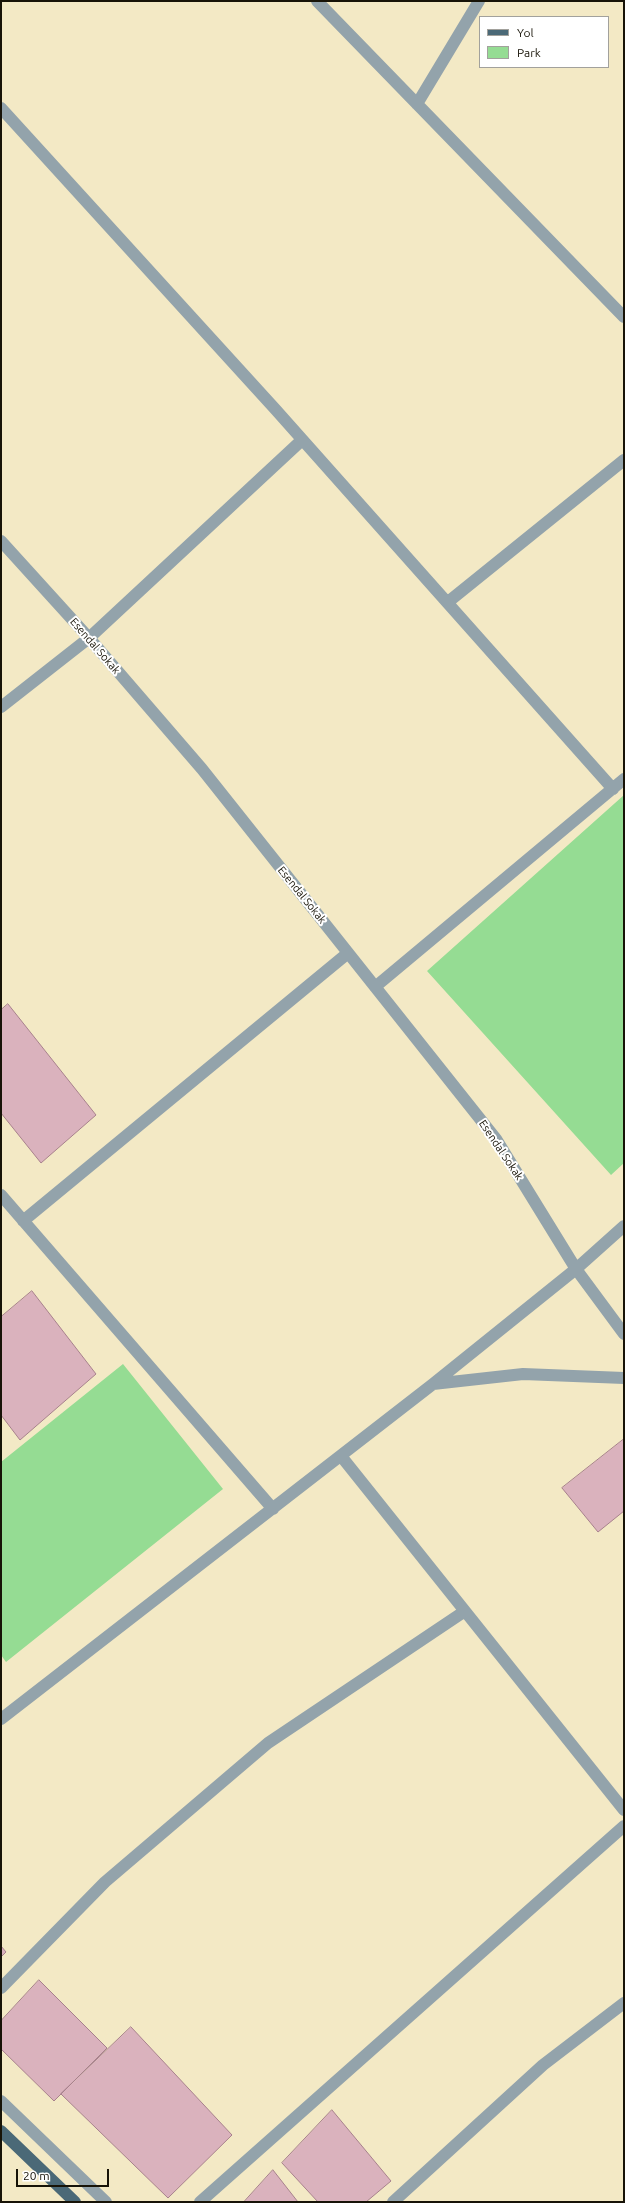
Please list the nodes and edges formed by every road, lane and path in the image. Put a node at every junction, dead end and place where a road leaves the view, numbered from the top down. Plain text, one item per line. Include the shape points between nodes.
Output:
1 (317, 1) edge
2 (479, 1) edge
3 (417, 104) junction
4 (1, 108) edge
5 (624, 317) edge
6 (302, 440) junction
7 (624, 460) edge
8 (1, 541) edge
9 (448, 602) junction
10 (89, 638) junction
11 (1, 707) edge
12 (624, 779) edge
13 (613, 789) junction
14 (348, 952) junction
15 (376, 987) junction
16 (1, 1196) edge
17 (23, 1221) junction
18 (624, 1226) edge
19 (576, 1270) junction
20 (624, 1334) edge
21 (624, 1378) edge
22 (433, 1384) junction
23 (341, 1456) junction
24 (273, 1509) junction
25 (465, 1611) junction
26 (1, 1719) edge
27 (624, 1810) edge
28 (624, 1826) edge
29 (1, 1988) edge
30 (624, 2003) edge
31 (1, 2101) edge
32 (1, 2131) edge
33 (75, 2202) edge
34 (106, 2202) edge
35 (200, 2202) edge
36 (393, 2202) edge

1 - 3 street
2 - 3 street
3 - 5 street
4 - 6 street
6 - 9 street
6 - 10 street
7 - 9 street
8 - 10 street, Esendal Sokak
9 - 13 street
10 - 11 street
10 - 14 street, Esendal Sokak via 202,769
12 - 13 street
13 - 15 street
14 - 15 street, Esendal Sokak
14 - 17 street
15 - 19 street, Esendal Sokak via 496,1139
16 - 17 street
17 - 24 street
18 - 19 street
19 - 20 street, Esendal Sokak
19 - 22 street
21 - 22 street via 523,1374
22 - 23 street
23 - 24 street
23 - 25 street
24 - 26 street
25 - 27 street
25 - 29 street via 268,1742 105,1882
28 - 35 street
30 - 36 street via 543,2065
31 - 34 street
32 - 33 main road

